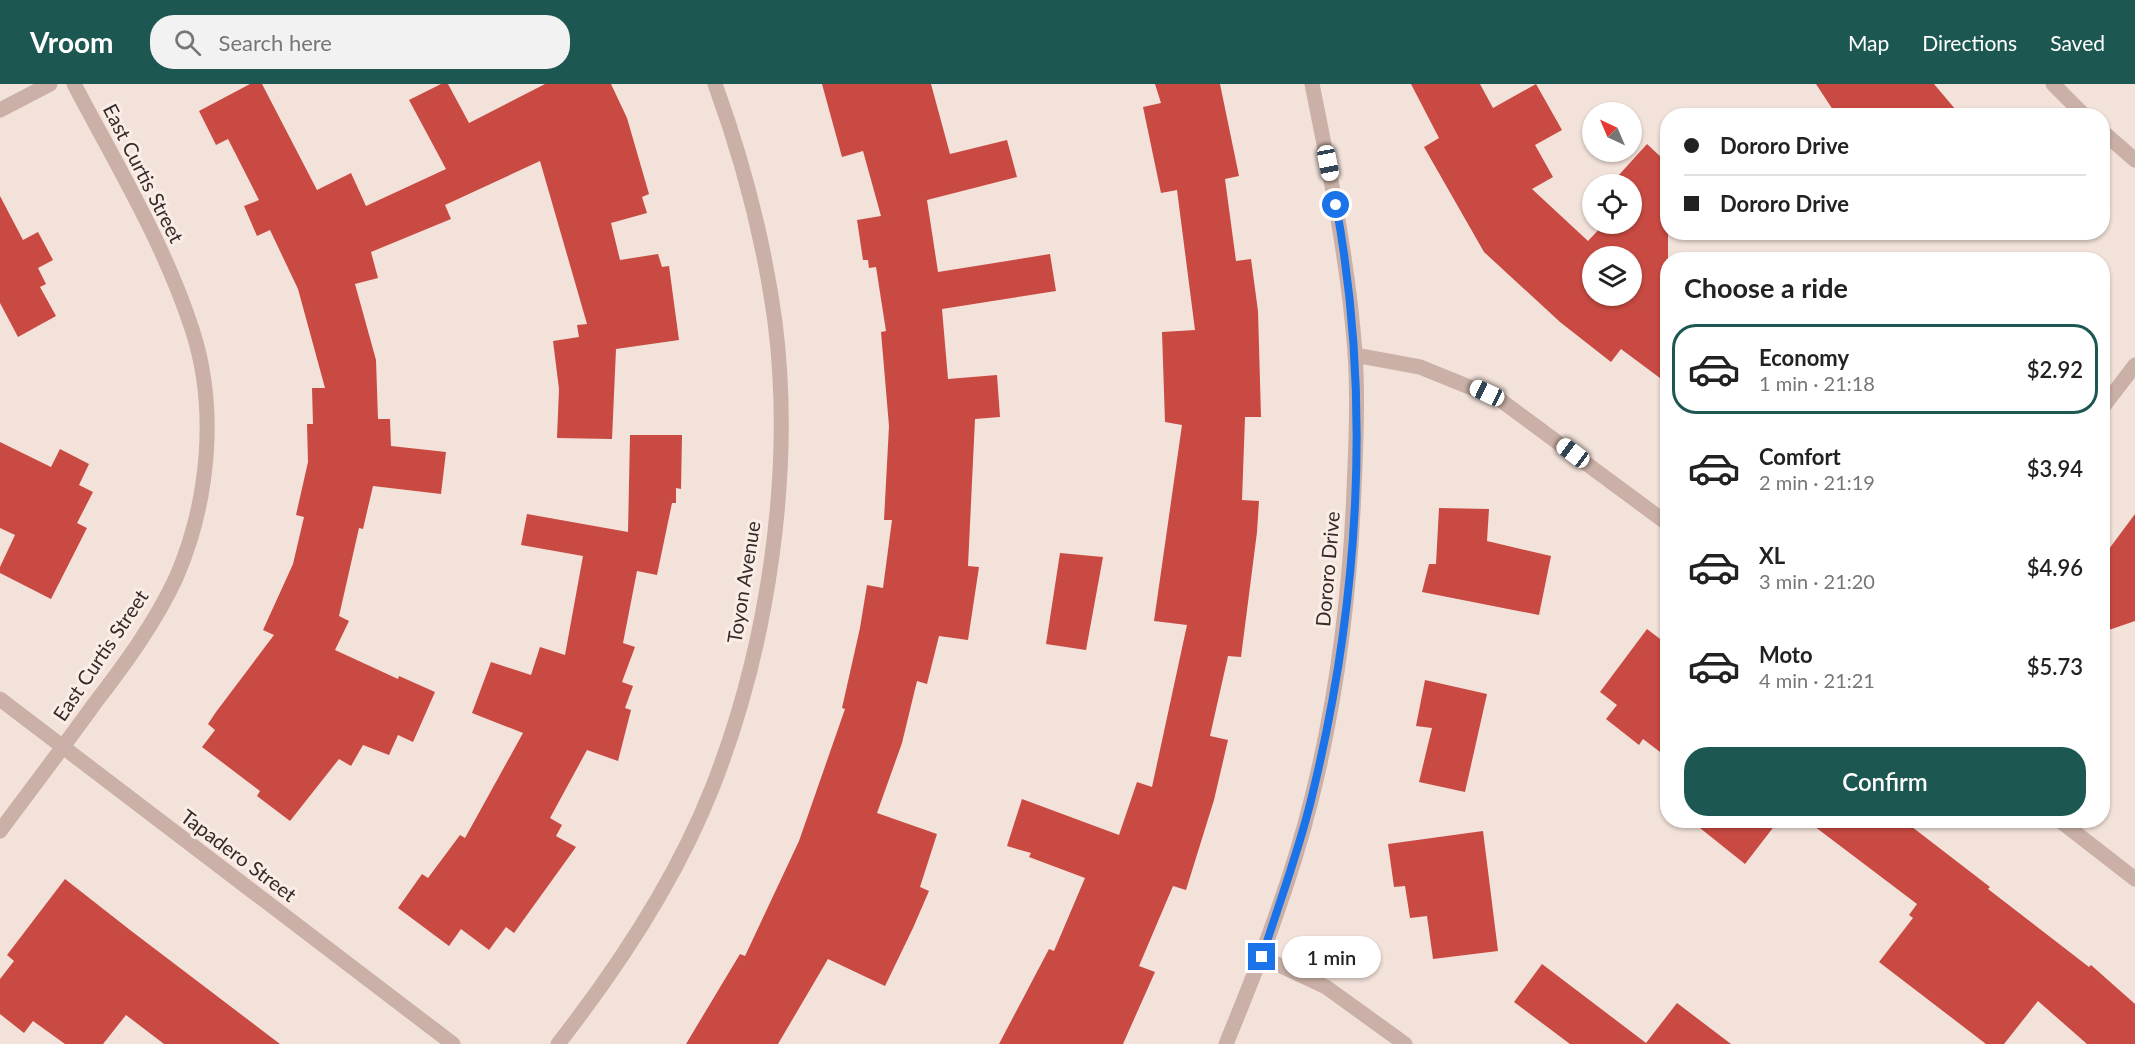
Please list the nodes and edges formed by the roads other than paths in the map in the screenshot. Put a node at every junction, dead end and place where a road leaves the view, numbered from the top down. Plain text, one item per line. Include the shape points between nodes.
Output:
1 (50, 84) edge
2 (74, 84) edge
3 (715, 84) edge
4 (1312, 84) edge
5 (2053, 84) edge
6 (2077, 108) edge
7 (0, 110) edge
8 (2110, 138) edge
9 (2135, 160) edge
10 (1355, 355) junction
11 (2135, 365) edge
12 (2110, 398) edge
13 (1660, 518) edge
14 (0, 699) edge
15 (63, 746) junction
16 (2069, 828) edge
17 (0, 831) edge
18 (2135, 879) edge
19 (1262, 957) junction
20 (453, 1044) edge
21 (558, 1044) edge
22 (1226, 1044) edge
23 (1405, 1044) edge

1 - 7 street
2 - 15 street, East Curtis Street via 178,288 193,332 207,418 199,499 176,576 131,655
3 - 21 street, Toyon Avenue via 754,213 775,325 780,462 765,597 734,729 689,840 623,952
4 - 10 street, Dororo Drive via 1340,226
5 - 6 street
8 - 9 street
10 - 13 street via 1420,367 1499,399
10 - 19 street, Dororo Drive via 1352,544 1338,672 1312,797
11 - 12 street
14 - 15 street, Tapadero Street
15 - 17 street, East Curtis Street
15 - 20 street, Tapadero Street
16 - 18 street
19 - 22 street, Dororo Drive
19 - 23 street via 1326,987

